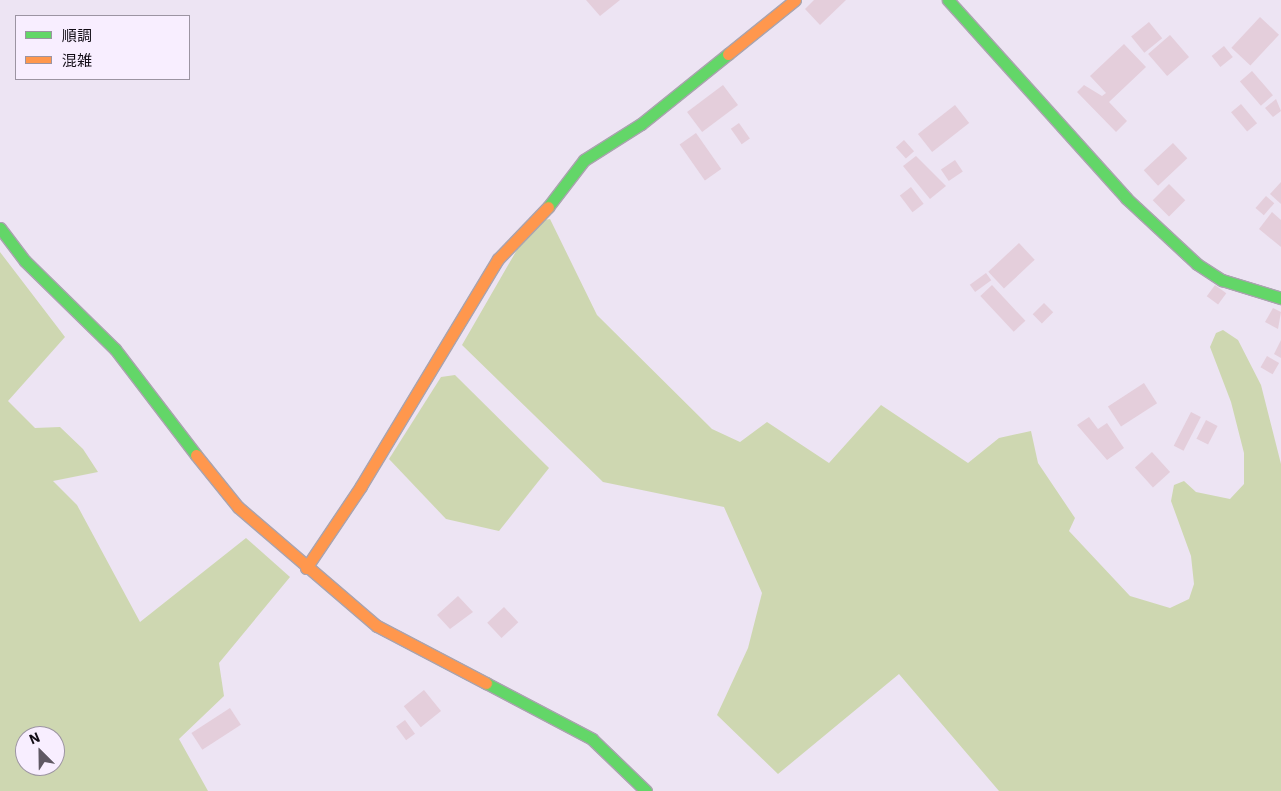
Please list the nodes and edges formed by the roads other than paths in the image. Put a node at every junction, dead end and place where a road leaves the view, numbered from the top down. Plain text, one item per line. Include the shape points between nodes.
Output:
1 (795, 0) edge
2 (948, 0) edge
3 (0, 228) edge
4 (1281, 298) edge
5 (306, 568) junction
6 (646, 791) edge

1 - 5 street via 640,124 584,160 552,202 498,259 361,486
2 - 4 street via 1126,198 1197,264 1222,280
3 - 5 street via 25,260 115,349 138,384 238,507
5 - 6 street via 377,626 592,740

